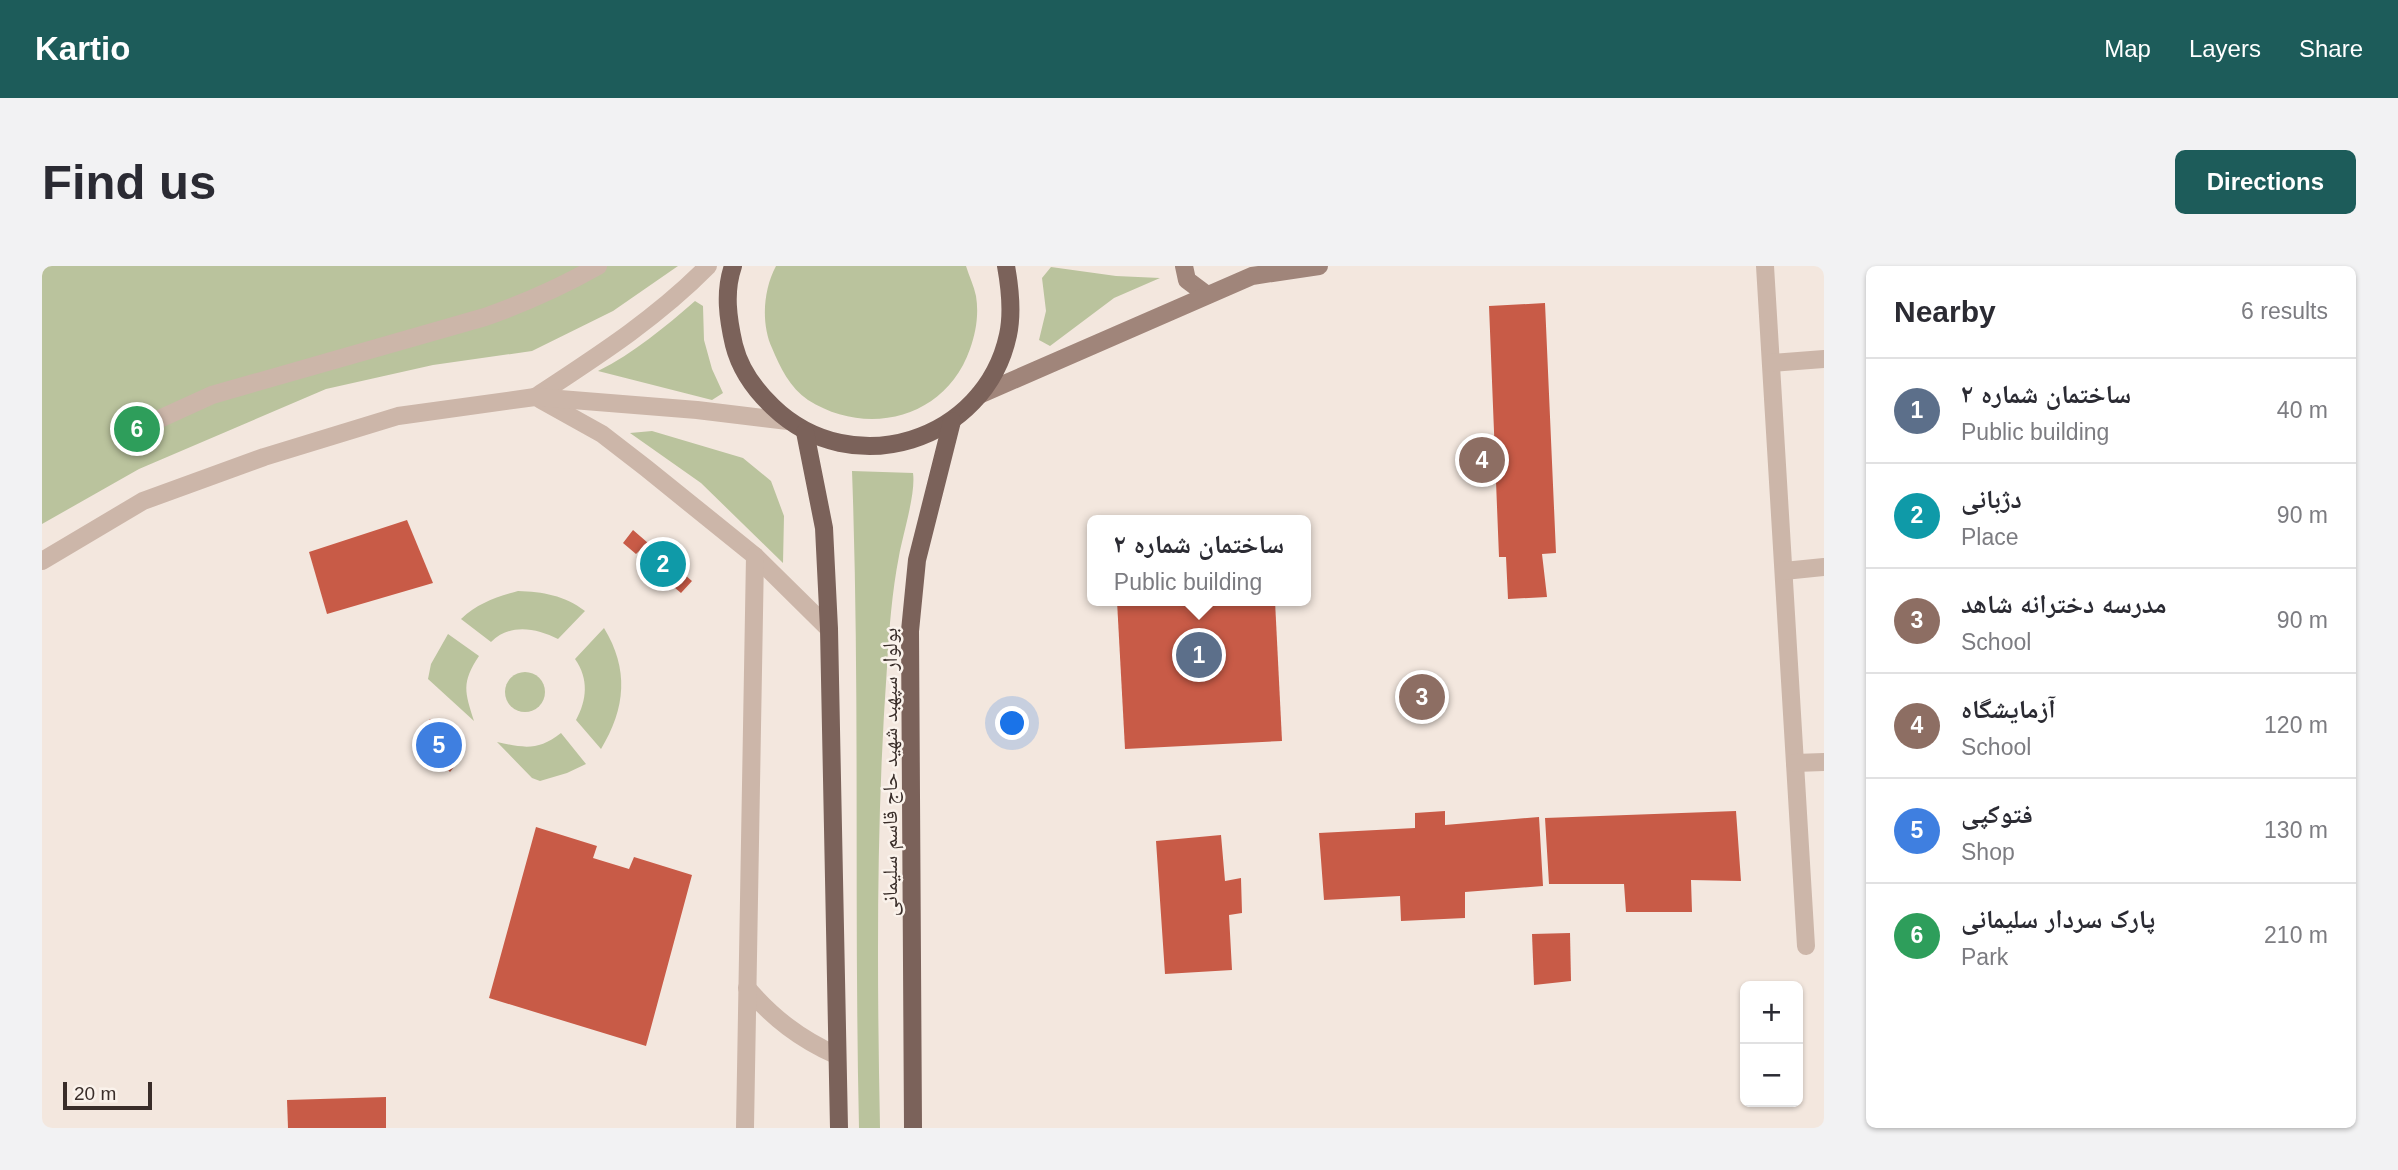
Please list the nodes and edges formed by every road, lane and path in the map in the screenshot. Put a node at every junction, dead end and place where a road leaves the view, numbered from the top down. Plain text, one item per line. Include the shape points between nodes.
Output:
1 (598, 266) edge
2 (708, 266) edge
3 (733, 266) edge
4 (1006, 266) edge
5 (1184, 266) edge
6 (1319, 266) edge
7 (1765, 266) edge
8 (1207, 295) junction
9 (1824, 359) edge
10 (1771, 363) junction
11 (979, 395) junction
12 (535, 397) junction
13 (788, 421) junction
14 (952, 421) junction
15 (133, 431) dead end
16 (805, 432) junction
17 (755, 556) junction
18 (42, 561) edge
19 (1824, 567) edge
20 (1784, 571) junction
21 (829, 629) junction
22 (1824, 762) edge
23 (1795, 763) junction
24 (1806, 946) dead end
25 (747, 988) junction
26 (836, 1055) junction
27 (745, 1128) edge
28 (839, 1128) edge
29 (913, 1128) edge

1 - 15 street via 524,303 212,395
2 - 12 street via 652,317
3 - 13 main road via 727,318 737,358 758,393
4 - 11 main road via 1011,301 1008,334 997,367
5 - 8 main road via 1187,279
6 - 8 main road via 1252,276
7 - 10 street
8 - 11 main road
9 - 10 street
10 - 20 street
11 - 14 main road
12 - 13 street
12 - 17 street via 602,434
12 - 18 street via 398,416 264,457 143,501
13 - 16 main road
14 - 16 main road via 918,439 880,447 842,444
14 - 29 main road, بولوار سپهبد شهید حاج قاسم سلیمانی via 917,560 910,631
16 - 21 main road via 824,528
17 - 21 street
17 - 25 street
19 - 20 street
20 - 23 street
21 - 26 main road
22 - 23 street
23 - 24 street
25 - 26 street via 787,1028
25 - 27 street
26 - 28 main road

